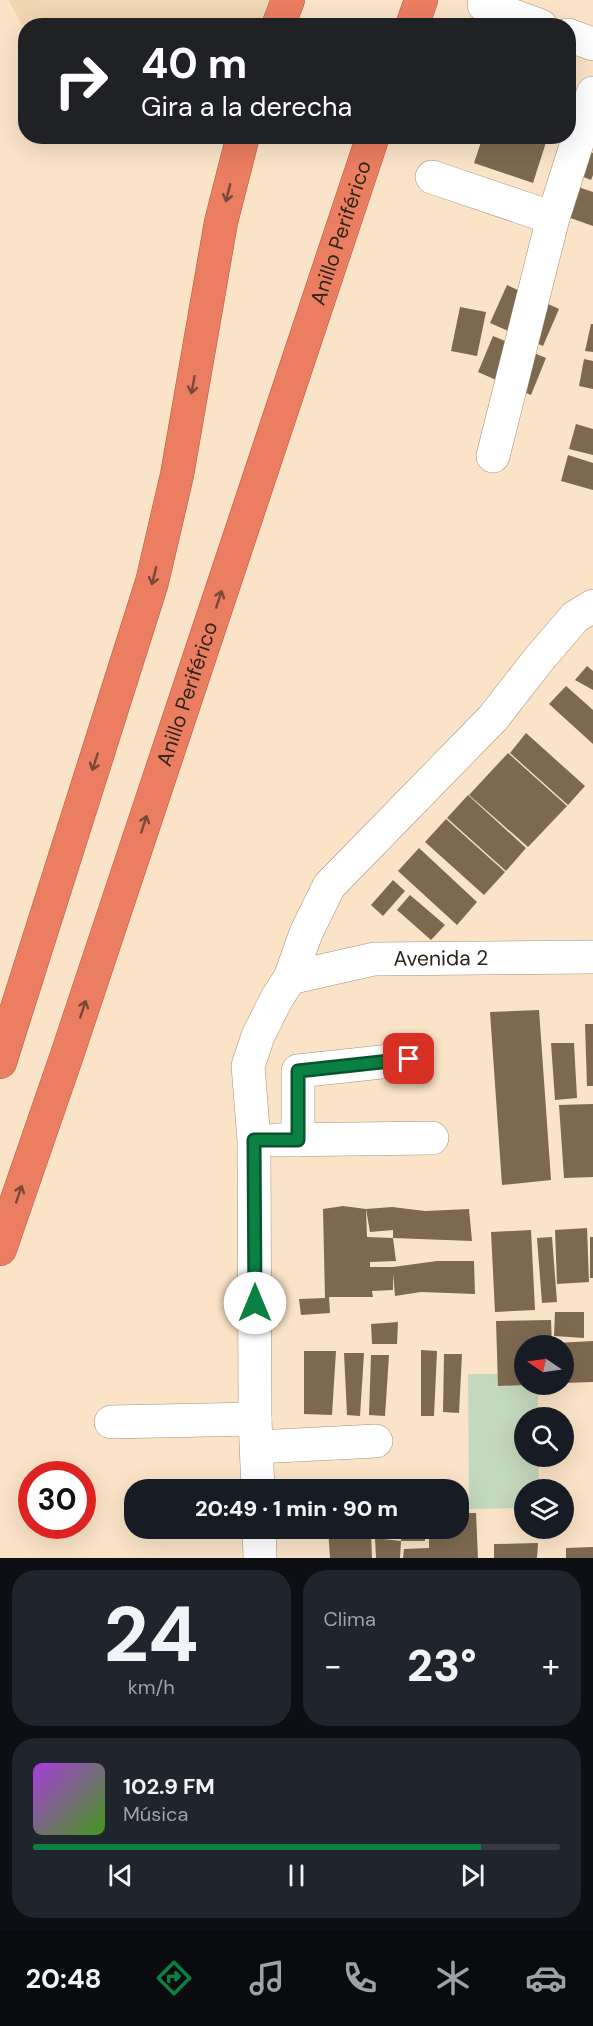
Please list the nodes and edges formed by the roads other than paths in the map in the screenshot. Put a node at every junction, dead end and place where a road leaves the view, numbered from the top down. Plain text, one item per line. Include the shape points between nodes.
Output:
1 (288, 0) edge
2 (421, 0) edge
3 (484, 5) dead end
4 (281, 18) edge
5 (415, 18) edge
6 (519, 18) edge
7 (576, 38) edge
8 (593, 44) edge
9 (593, 93) edge
10 (241, 144) edge
11 (370, 144) edge
12 (432, 177) dead end
13 (553, 218) junction
14 (493, 456) dead end
15 (593, 606) edge
16 (593, 957) edge
17 (290, 978) junction
18 (1, 1056) edge
19 (409, 1059) dead end
20 (432, 1138) dead end
21 (254, 1140) junction
22 (298, 1140) junction
23 (0, 1249) edge
24 (111, 1422) dead end
25 (256, 1433) junction
26 (376, 1440) dead end
27 (258, 1479) edge
28 (259, 1539) edge
29 (260, 1558) edge

1 - 4 highway
2 - 5 highway
3 - 6 street
7 - 8 street
9 - 13 street
10 -> 18 highway via 221,222 177,475 152,582
23 -> 11 highway, Anillo Periférico
12 - 13 street
13 - 14 street
15 - 17 street via 575,617 493,718 329,886
16 - 17 street, Avenida 2 via 374,959
17 - 21 street via 258,1036 248,1066
19 - 22 street via 298,1071
20 - 22 street
21 - 22 street
21 - 25 street
24 - 25 street
25 - 26 street
25 - 27 street
28 - 29 street

